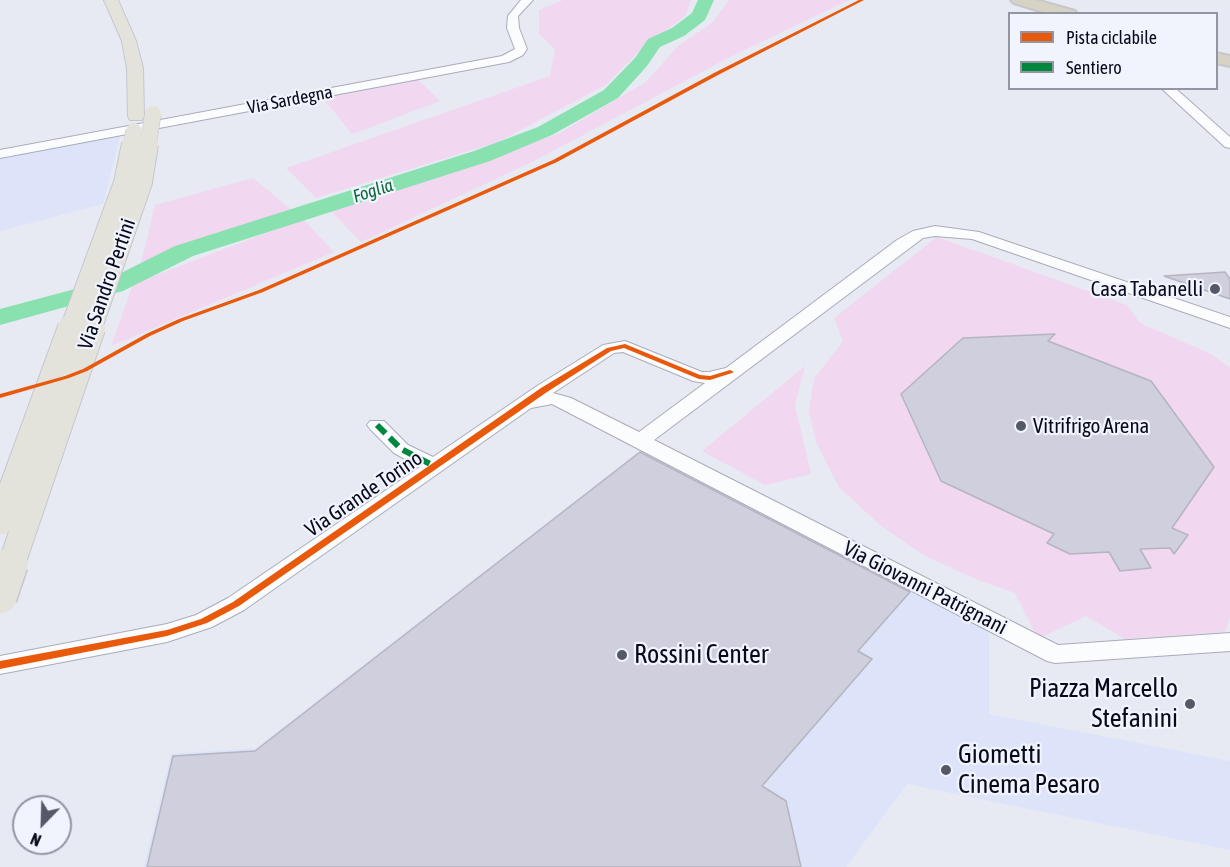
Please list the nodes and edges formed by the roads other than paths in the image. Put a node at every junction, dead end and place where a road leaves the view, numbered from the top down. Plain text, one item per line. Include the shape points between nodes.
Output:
1 (111, 0) edge
2 (125, 0) edge
3 (528, 0) edge
4 (1013, 1) edge
5 (1041, 12) edge
6 (1060, 12) edge
7 (1169, 90) edge
8 (144, 115) junction
9 (1230, 144) edge
10 (0, 154) edge
11 (1230, 323) edge
12 (730, 372) junction
13 (527, 404) junction
14 (376, 425) dead end
15 (640, 441) junction
16 (436, 467) junction
17 (0, 522) edge
18 (0, 597) edge
19 (1230, 642) edge
20 (0, 665) edge

1 - 8 main road, Via Sandro Pertini via 129,41
2 - 8 main road, Via Sandro Pertini via 149,65
3 - 10 street, Via Sardegna via 513,16 521,49 505,59
4 - 5 highway
4 - 6 highway
7 - 9 street
8 - 17 main road, Via Sandro Pertini, bridge via 124,183
8 - 18 main road, Via Sandro Pertini, bridge via 142,182
11 - 12 street via 974,235 935,231 918,234 903,243
12 - 13 street, Via Grande Torino via 699,377 638,350 617,346
12 - 15 street
13 - 15 street, Via Grande Torino via 554,398
13 - 16 street, Via Grande Torino
14 - 16 street via 401,449
15 - 19 street, Via Giovanni Patrignani via 1055,654
16 - 20 street, Via Grande Torino via 236,604 204,621 167,633

